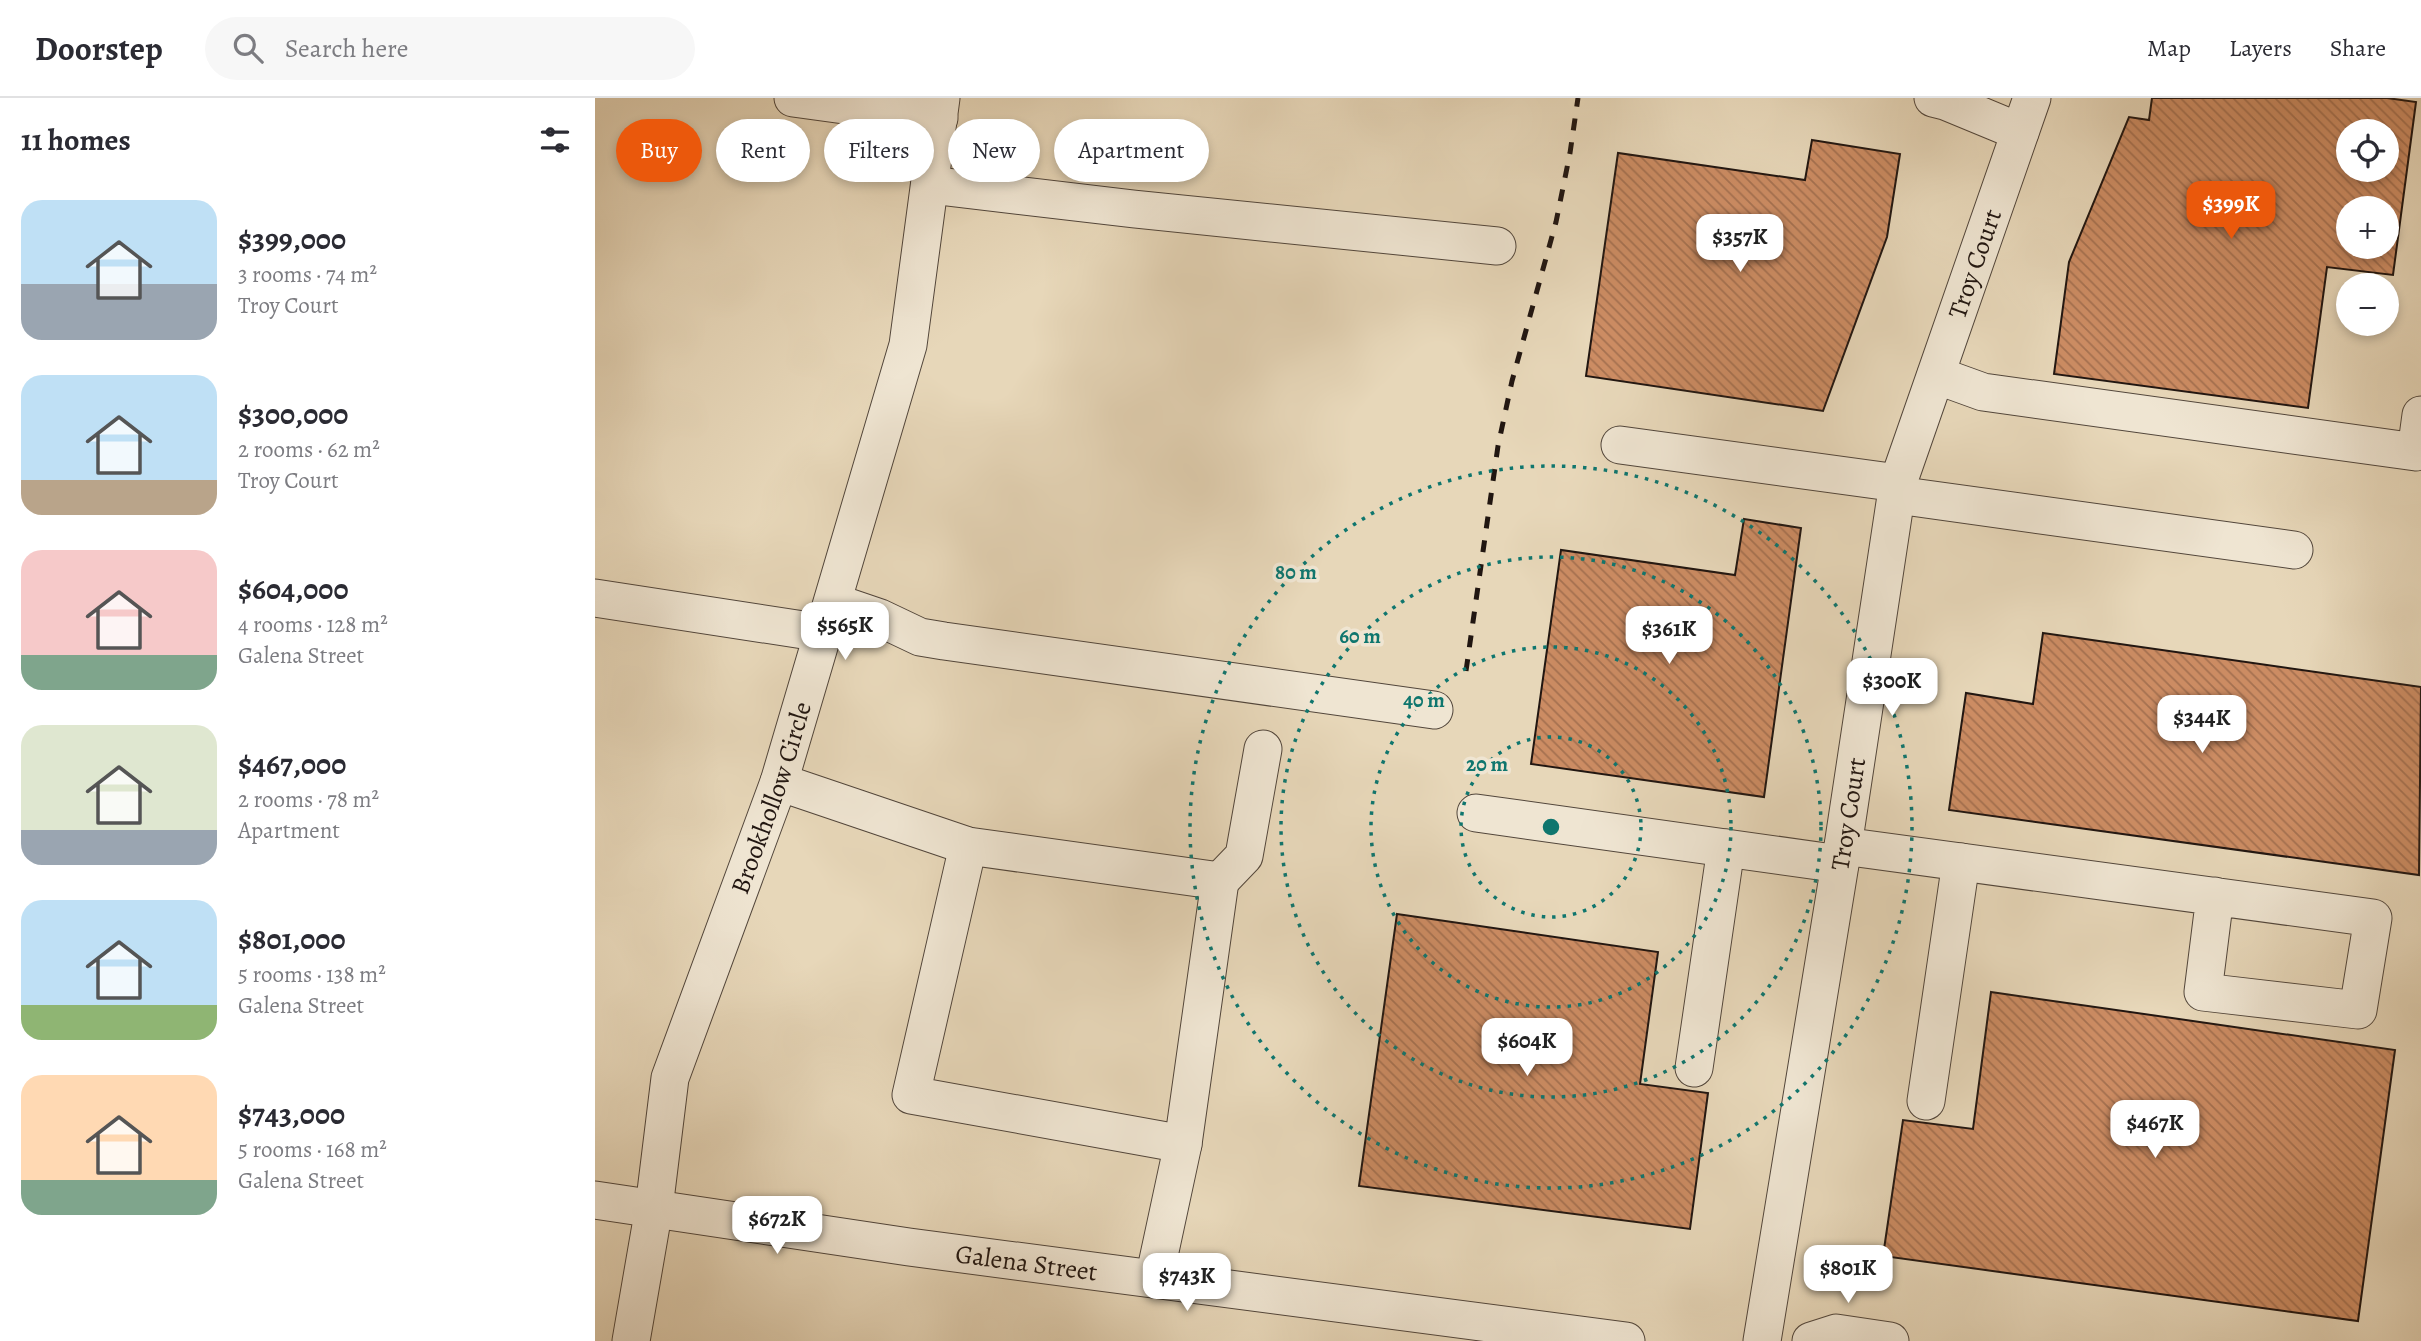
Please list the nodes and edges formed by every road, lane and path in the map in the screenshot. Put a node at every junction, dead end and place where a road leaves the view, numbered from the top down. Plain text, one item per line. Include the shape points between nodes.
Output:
1 (793, 98) edge
2 (1933, 98) edge
3 (2032, 98) edge
4 (940, 108) edge
5 (2019, 132) junction
6 (930, 185) junction
7 (1497, 246) dead end
8 (1936, 375) junction
9 (2421, 415) edge
10 (1620, 444) dead end
11 (1898, 489) junction
12 (2294, 550) dead end
13 (595, 598) edge
14 (828, 617) junction
15 (1434, 710) dead end
16 (1263, 749) dead end
17 (779, 782) junction
18 (1476, 813) dead end
19 (968, 846) junction
20 (1725, 848) junction
21 (1841, 855) junction
22 (1961, 862) junction
23 (1220, 881) junction
24 (2215, 896) junction
25 (1694, 1068) dead end
26 (1926, 1101) dead end
27 (1183, 1144) junction
28 (595, 1200) edge
29 (654, 1208) junction
30 (1154, 1279) junction
31 (631, 1341) edge
32 (1626, 1341) edge
33 (1762, 1341) edge
34 (1811, 1341) edge
35 (1891, 1341) edge

1 - 4 street
2 - 5 street
3 - 5 street, Troy Court
4 - 6 street, Brookhollow Circle
5 - 8 street, Troy Court
6 - 7 street
6 - 14 street, Brookhollow Circle via 908,345
8 - 9 street via 1983,392 2416,452
8 - 11 street, Troy Court
10 - 11 street
11 - 12 street
11 - 21 street, Troy Court
13 - 14 street
14 - 15 street via 880,618 919,637
14 - 17 street, Brookhollow Circle
16 - 23 street via 1244,856
17 - 19 street
17 - 29 street, Brookhollow Circle via 670,1077
18 - 20 street
19 - 23 street
19 - 27 street via 911,1095
20 - 21 street
20 - 25 street
21 - 22 street
21 - 33 street, Troy Court
22 - 24 street
22 - 26 street
23 - 27 street
24 - 24 street via 2373,918 2358,1010 2203,992
27 - 30 street
28 - 29 street, Galena Street
29 - 30 street, Galena Street
29 - 31 street, Brookhollow Circle
30 - 32 street, Galena Street
34 - 35 street via 1836,1333

